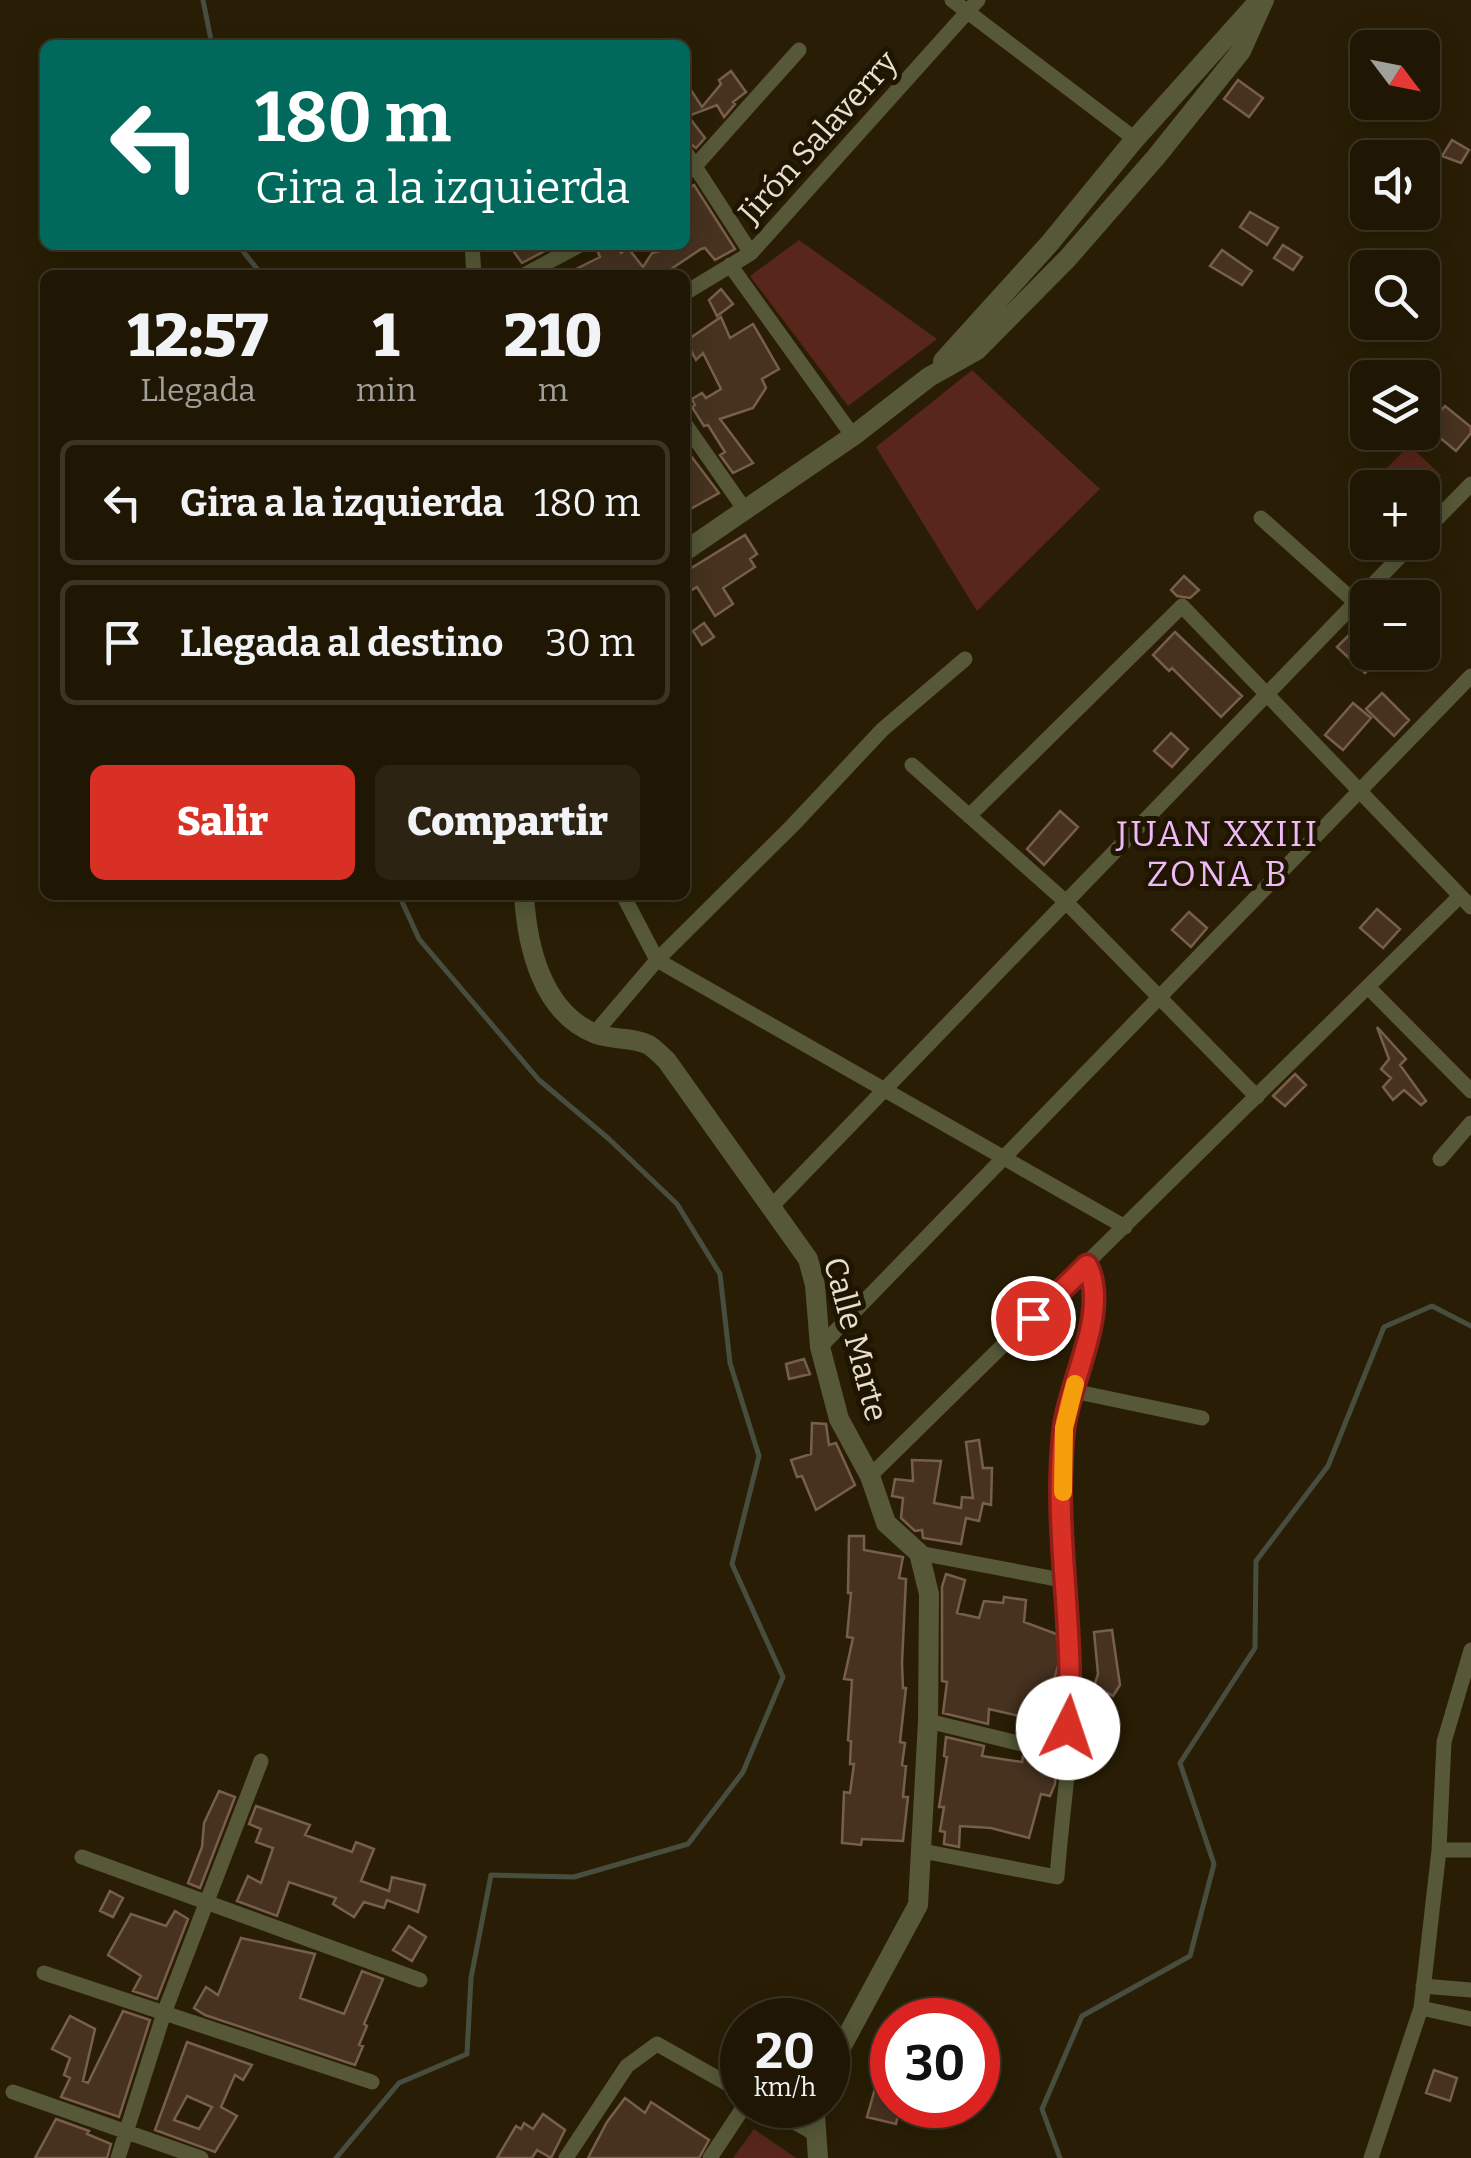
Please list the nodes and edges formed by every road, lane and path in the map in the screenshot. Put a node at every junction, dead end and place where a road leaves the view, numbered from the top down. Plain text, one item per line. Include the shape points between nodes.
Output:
1 (952, 0) edge
2 (1262, 0) edge
3 (972, 6) edge
4 (799, 50) dead end
5 (1135, 139) junction
6 (691, 170) edge
7 (571, 250) edge
8 (751, 253) junction
9 (730, 265) junction
10 (533, 270) edge
11 (690, 290) edge
12 (929, 377) junction
13 (690, 431) edge
14 (854, 436) junction
15 (1471, 484) edge
16 (745, 510) junction
17 (1440, 516) edge
18 (1262, 518) dead end
19 (690, 548) edge
20 (1397, 560) edge
21 (1378, 580) edge
22 (1350, 598) edge
23 (1350, 609) edge
24 (965, 659) dead end
25 (1471, 676) edge
26 (1267, 694) junction
27 (912, 765) dead end
28 (1360, 791) junction
29 (969, 816) junction
30 (525, 900) edge
31 (627, 900) edge
32 (1066, 902) junction
33 (1466, 902) edge
34 (657, 960) junction
35 (1368, 987) junction
36 (1160, 997) junction
37 (594, 1034) junction
38 (886, 1089) junction
39 (1471, 1091) edge
40 (1257, 1096) junction
41 (1471, 1123) edge
42 (1003, 1158) junction
43 (1440, 1159) dead end
44 (771, 1208) junction
45 (1125, 1227) junction
46 (1087, 1265) junction
47 (820, 1347) junction
48 (1074, 1391) junction
49 (1202, 1418) dead end
50 (870, 1476) junction
51 (918, 1554) junction
52 (1067, 1581) junction
53 (1471, 1650) edge
54 (928, 1721) junction
55 (1066, 1755) junction
56 (260, 1762) dead end
57 (1439, 1850) junction
58 (1471, 1850) edge
59 (922, 1852) junction
60 (82, 1857) dead end
61 (208, 1901) junction
62 (44, 1973) dead end
63 (420, 1980) dead end
64 (1423, 1986) junction
65 (1471, 1990) edge
66 (1420, 2008) junction
67 (164, 2013) junction
68 (1471, 2019) edge
69 (850, 2030) edge
70 (720, 2080) edge
71 (372, 2082) dead end
72 (13, 2092) dead end
73 (730, 2128) edge
74 (804, 2128) edge
75 (815, 2128) edge
76 (126, 2132) junction
77 (816, 2135) junction
78 (118, 2158) edge
79 (201, 2158) edge
80 (566, 2158) edge
81 (710, 2158) edge
82 (818, 2158) edge
83 (1372, 2158) edge

1 - 3 street
2 - 5 street
2 - 12 street via 1242,52 1080,245 976,350
3 - 5 street
3 - 8 street, Jirón Salaverry
4 - 6 street
5 - 12 street
6 - 8 street
7 - 10 street
8 - 9 street, Jirón Salaverry
9 - 11 street, Jirón Salaverry
9 - 14 street
12 - 14 street
13 - 16 street
14 - 16 street
15 - 17 street
16 - 19 street
18 - 22 street
20 - 21 street
23 - 26 street
24 - 34 street via 882,730
25 - 28 street
26 - 28 street
26 - 29 street via 1182,606
26 - 32 street
27 - 29 street
28 - 33 street
28 - 36 street
29 - 32 street
30 - 37 street via 534,963 552,998
31 - 34 street
32 - 36 street
32 - 38 street
33 - 35 street
34 - 37 street
34 - 38 street
35 - 39 street
35 - 40 street
36 - 40 street
36 - 42 street
37 - 44 street, Calle Marte via 649,1045 667,1061
38 - 42 street
38 - 44 street
40 - 45 street
41 - 43 street
42 - 45 street
42 - 47 street
44 - 47 street, Calle Marte via 808,1259
45 - 46 street
46 - 48 street via 1095,1306
46 - 50 street
47 - 50 street, Calle Marte via 839,1419
48 - 49 street
48 - 52 street via 1064,1428
50 - 51 street, Calle Marte via 886,1523
51 - 52 street
51 - 54 street via 929,1594
52 - 55 street via 1072,1675
53 - 57 street via 1444,1742
54 - 55 street
54 - 59 street
55 - 59 street via 1058,1876
56 - 61 street
57 - 58 street
57 - 64 street
59 - 69 street via 918,1906
60 - 61 street
61 - 63 street
61 - 67 street
62 - 67 street
64 - 65 street
64 - 66 street
66 - 68 street
66 - 83 street
67 - 71 street
67 - 76 street
70 - 80 street via 657,2044 628,2066
72 - 76 street
73 - 81 street
74 - 77 street
75 - 77 street
76 - 78 street
76 - 79 street
77 - 82 street

